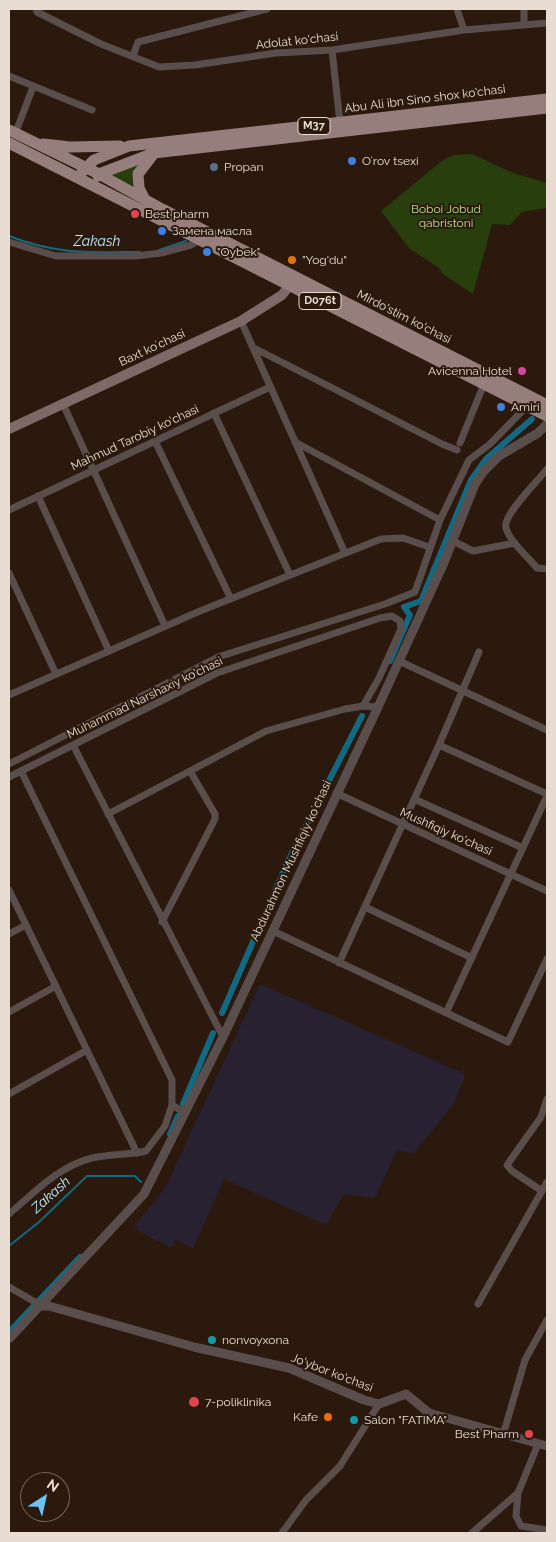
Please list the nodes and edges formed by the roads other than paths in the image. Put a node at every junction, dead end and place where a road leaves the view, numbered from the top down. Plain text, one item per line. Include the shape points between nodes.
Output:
1 (36, 9) edge
2 (267, 9) edge
3 (457, 9) edge
4 (524, 9) edge
5 (547, 23) edge
6 (524, 25) junction
7 (464, 30) junction
8 (332, 50) junction
9 (133, 56) junction
10 (9, 76) edge
11 (33, 86) junction
12 (547, 99) edge
13 (547, 108) edge
14 (92, 110) dead end
15 (340, 123) junction
16 (11, 136) edge
17 (36, 144) junction
18 (129, 146) junction
19 (154, 153) junction
20 (82, 172) junction
21 (99, 174) junction
22 (93, 184) junction
23 (144, 198) junction
24 (198, 241) junction
25 (9, 242) edge
26 (293, 282) junction
27 (242, 320) junction
28 (256, 349) junction
29 (484, 384) junction
30 (270, 387) junction
31 (63, 404) junction
32 (547, 405) edge
33 (527, 406) junction
34 (214, 413) junction
35 (547, 416) edge
36 (547, 424) edge
37 (9, 429) edge
38 (155, 441) junction
39 (295, 442) junction
40 (95, 469) junction
41 (547, 469) edge
42 (544, 479) edge
43 (38, 496) junction
44 (9, 510) edge
45 (440, 520) junction
46 (453, 541) junction
47 (515, 543) junction
48 (429, 547) junction
49 (345, 553) junction
50 (547, 569) edge
51 (9, 573) edge
52 (290, 575) junction
53 (231, 599) junction
54 (166, 626) junction
55 (109, 650) junction
56 (479, 652) dead end
57 (399, 661) junction
58 (56, 674) junction
59 (462, 691) junction
60 (9, 695) edge
61 (363, 706) junction
62 (378, 707) junction
63 (547, 730) edge
64 (440, 745) junction
65 (73, 746) junction
66 (9, 764) edge
67 (21, 771) junction
68 (190, 771) junction
69 (9, 777) edge
70 (336, 793) junction
71 (547, 795) edge
72 (414, 799) junction
73 (108, 814) junction
74 (403, 824) junction
75 (524, 848) junction
76 (511, 874) junction
77 (9, 890) edge
78 (547, 891) edge
79 (365, 907) junction
80 (162, 922) junction
81 (26, 925) junction
82 (273, 931) junction
83 (9, 934) edge
84 (472, 958) junction
85 (547, 959) edge
86 (339, 963) junction
87 (56, 986) junction
88 (9, 1012) edge
89 (446, 1013) junction
90 (223, 1037) junction
91 (88, 1050) junction
92 (9, 1094) edge
93 (547, 1099) edge
94 (172, 1104) junction
95 (185, 1113) junction
96 (137, 1153) junction
97 (547, 1182) edge
98 (542, 1191) junction
99 (9, 1214) edge
100 (9, 1287) edge
101 (478, 1304) dead end
102 (40, 1305) junction
103 (547, 1320) edge
104 (9, 1340) edge
105 (379, 1404) junction
106 (503, 1435) junction
107 (543, 1445) edge
108 (518, 1493) junction
109 (547, 1530) edge
110 (282, 1533) edge
111 (472, 1533) edge

1 - 9 street, Adolat ko'chasi via 101,44
2 - 9 street via 138,42
3 - 7 street
4 - 6 street
5 - 6 street, Adolat ko'chasi
6 - 7 street, Adolat ko'chasi
7 - 8 street, Adolat ko'chasi
8 - 9 street, Adolat ko'chasi via 276,53 177,66 159,66
8 - 15 street
10 - 11 street
11 - 14 street
11 - 16 street
12 - 15 main road, Abu Ali ibn Sino shox ko'chasi / M37
13 - 19 main road, Abu Ali ibn Sino shox ko'chasi / M37
15 - 18 main road, Abu Ali ibn Sino shox ko'chasi / M37
16 - 17 main road, Mirdo'stim ko'chasi / M37
16 - 20 main road, Mirdo'stim ko'chasi / M37
17 - 18 main road, M37
17 - 20 main road, Mirdo'stim ko'chasi / M37
18 - 20 main road, Abu Ali ibn Sino shox ko'chasi / M37 via 94,160
19 - 21 main road, Abu Ali ibn Sino shox ko'chasi / M37
19 - 23 main road via 138,174
20 - 21 main road, Mirdo'stim ko'chasi / M37
20 - 22 main road, Mirdo'stim ko'chasi / M37
21 - 22 main road
21 - 23 main road, Mirdo'stim ko'chasi / D076t
22 - 24 main road, Mirdo'stim ko'chasi / D076t
23 - 26 main road, Mirdo'stim ko'chasi / D076t
24 - 25 street via 161,253 136,256 56,256
24 - 26 main road, Mirdo'stim ko'chasi / D076t
26 - 27 main road, Baxt koʻchasi via 269,304
26 - 29 main road, Mirdo'stim ko'chasi / D076t
26 - 32 main road, Mirdo'stim ko'chasi / D076t
27 - 28 street
27 - 31 main road, Baxt koʻchasi
28 - 29 street via 442,444 459,446
28 - 30 street
29 - 33 main road, Mirdo'stim ko'chasi / D076t
30 - 34 street, Mahmud Tarobiy ko'chasi
30 - 39 street
31 - 37 main road, Baxt koʻchasi
31 - 40 street
33 - 35 main road, Mirdo'stim ko'chasi / D076t
33 - 45 street via 490,444 469,460
34 - 38 street, Mahmud Tarobiy ko'chasi
34 - 52 street
36 - 46 street, Abdurahmon Mushfiqiy koʻchasi via 499,456 484,471 475,484
38 - 40 street, Mahmud Tarobiy ko'chasi
38 - 53 street
39 - 45 street
39 - 49 street
40 - 43 street, Mahmud Tarobiy ko'chasi
40 - 54 street
41 - 42 street
42 - 47 street via 510,512 505,523
43 - 44 street, Mahmud Tarobiy ko'chasi
43 - 55 street
45 - 48 street
46 - 47 street via 472,551
46 - 57 street, Abdurahmon Mushfiqiy koʻchasi
47 - 50 street via 537,568
48 - 49 street via 403,538 381,539
48 - 66 street via 415,592 218,657
49 - 52 street
51 - 58 street
52 - 53 street
53 - 54 street
54 - 55 street
55 - 58 street
56 - 59 street
57 - 59 street
57 - 62 street, Abdurahmon Mushfiqiy koʻchasi
58 - 60 street
59 - 63 street
59 - 64 street
61 - 62 street
61 - 65 street, Muhammad Narshaxiy ko'chasi via 400,629 400,621 392,616 217,673
61 - 68 street via 266,731
62 - 70 street, Abdurahmon Mushfiqiy koʻchasi
64 - 71 street
64 - 72 street
65 - 67 street, Muhammad Narshaxiy ko'chasi
65 - 73 street
67 - 69 street, Muhammad Narshaxiy ko'chasi
67 - 94 street via 172,1080
68 - 73 street
68 - 80 street via 215,819
70 - 74 street, Mushfiqiy ko'chasi
70 - 82 street, Abdurahmon Mushfiqiy koʻchasi
71 - 75 street
72 - 74 street
72 - 75 street
73 - 80 street
74 - 76 street, Mushfiqiy ko'chasi
74 - 79 street
75 - 76 street
76 - 78 street, Mushfiqiy ko'chasi
76 - 84 street
77 - 81 street
79 - 84 street
79 - 86 street
80 - 90 street
81 - 83 street
81 - 87 street
82 - 86 street
82 - 90 street, Abdurahmon Mushfiqiy koʻchasi
84 - 89 street
85 - 89 street via 508,1042
86 - 89 street
87 - 88 street
87 - 91 street
90 - 95 street, Abdurahmon Mushfiqiy koʻchasi
91 - 92 street
91 - 96 street
93 - 98 street via 541,1116 507,1165
94 - 95 street
94 - 96 street via 170,1117 156,1140 146,1151
95 - 102 street, Abdurahmon Mushfiqiy koʻchasi via 144,1194
96 - 99 street via 93,1158 72,1165
97 - 98 street
98 - 101 street
100 - 102 street
102 - 104 street, Abdurahmon Mushfiqiy koʻchasi
102 - 105 street, Jo'ybor ko'chasi via 194,1347 290,1368
103 - 106 street via 525,1360
105 - 106 street, Jo'ybor ko'chasi via 406,1394 429,1413
105 - 110 street via 340,1466 306,1500
106 - 107 street, Jo'ybor ko'chasi
107 - 108 street
108 - 109 street via 518,1522 525,1528
108 - 111 street

